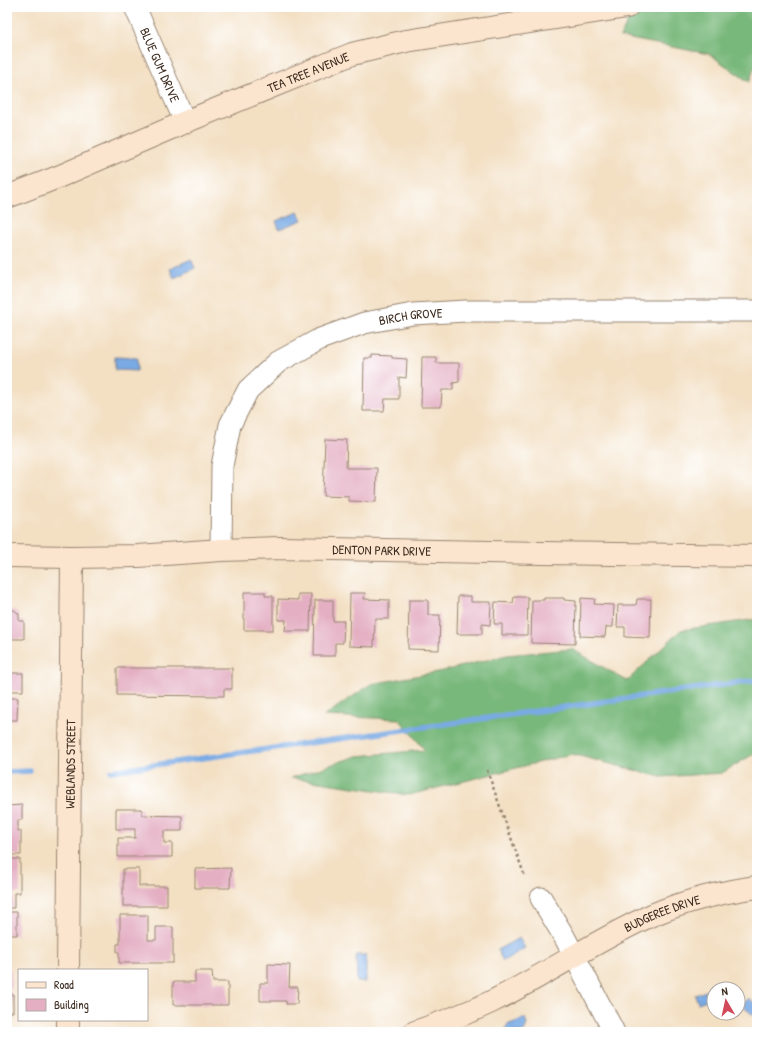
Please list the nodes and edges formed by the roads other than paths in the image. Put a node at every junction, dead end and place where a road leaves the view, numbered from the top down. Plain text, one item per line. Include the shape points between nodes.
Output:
1 (135, 7) edge
2 (627, 7) edge
3 (185, 122) junction
4 (7, 197) edge
5 (757, 311) edge
6 (221, 550) junction
7 (7, 556) edge
8 (757, 556) edge
9 (72, 557) junction
10 (757, 886) edge
11 (541, 898) dead end
12 (574, 956) junction
13 (68, 969) edge
14 (68, 1021) edge
15 (68, 1032) edge
16 (415, 1032) edge
17 (614, 1032) edge

1 - 3 street, BLUE GUM DRIVE
2 - 3 street, TEA TREE AVENUE via 406,41 352,54
3 - 4 street, TEA TREE AVENUE
5 - 6 street, BIRCH GROVE via 466,311 413,314 364,323 320,338 278,362 248,390 230,425 222,466
6 - 8 street, DENTON PARK DRIVE via 280,548
6 - 9 street, DENTON PARK DRIVE via 138,556
7 - 9 street, DENTON PARK DRIVE
9 - 13 street, WEBLANDS STREET
10 - 12 street, BUDGEREE DRIVE via 690,901 652,915
11 - 12 street
12 - 16 street, BUDGEREE DRIVE via 492,1001
12 - 17 street
14 - 15 street

